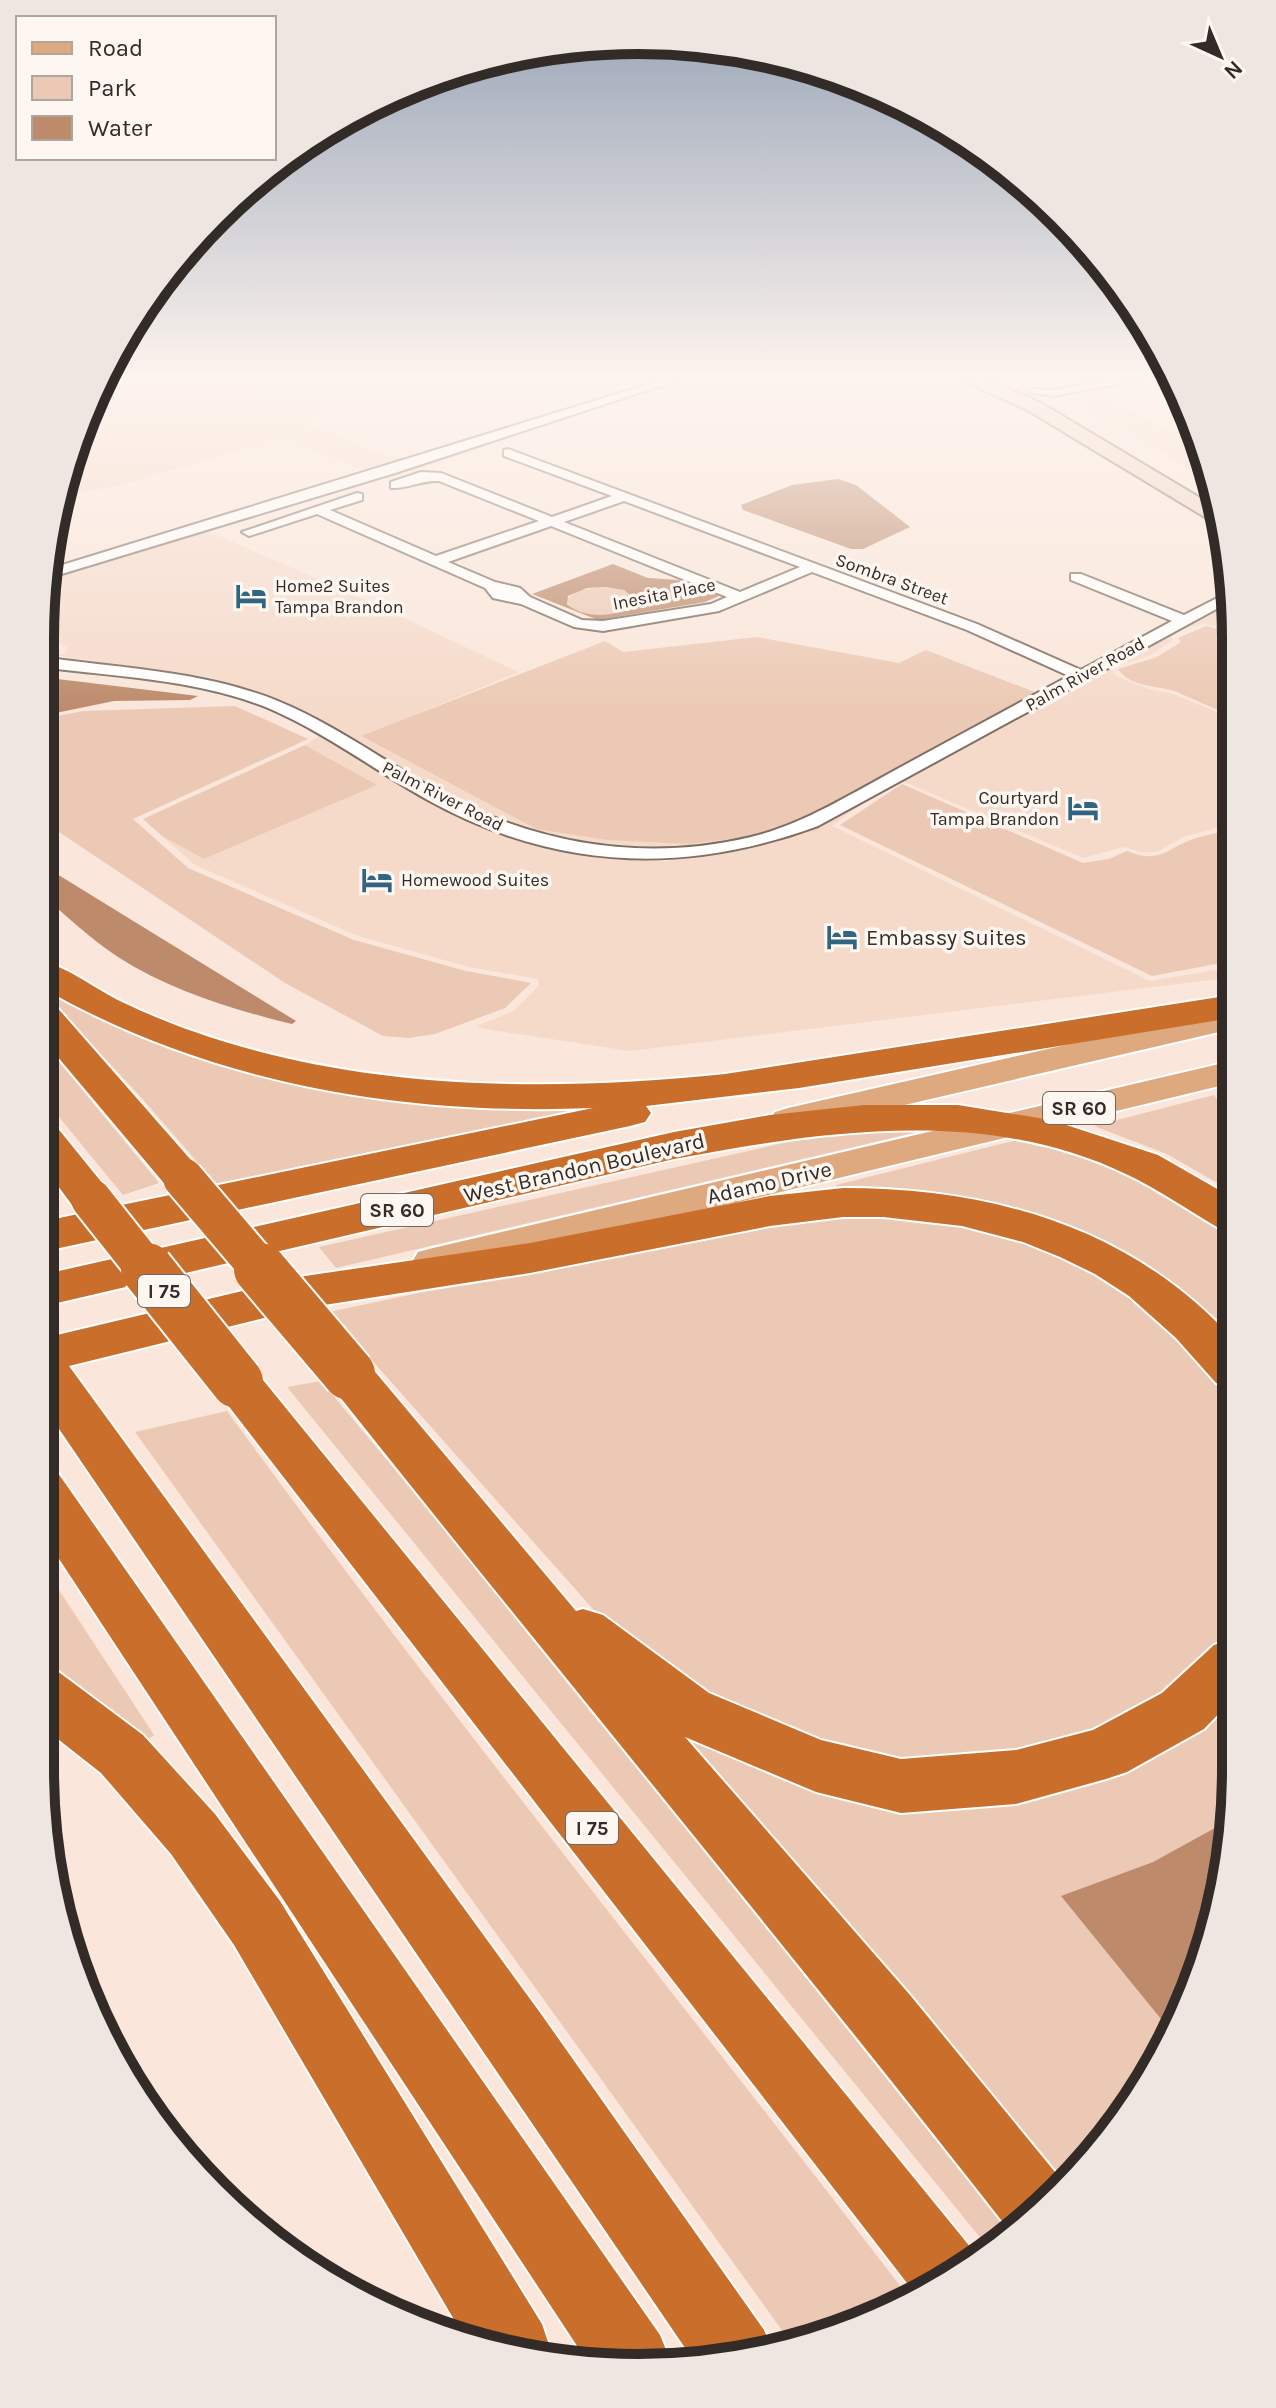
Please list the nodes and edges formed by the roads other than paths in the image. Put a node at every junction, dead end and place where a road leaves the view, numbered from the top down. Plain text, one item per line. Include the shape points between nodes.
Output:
1 (330, 488) edge
2 (384, 488) edge
3 (470, 488) edge
4 (600, 488) edge
5 (1169, 488) edge
6 (623, 497) junction
7 (318, 510) junction
8 (1208, 511) edge
9 (552, 521) junction
10 (249, 532) dead end
11 (436, 561) junction
12 (810, 568) junction
13 (58, 571) edge
14 (1076, 577) dead end
15 (740, 597) junction
16 (1221, 600) edge
17 (1184, 620) junction
18 (54, 664) edge
19 (1081, 676) junction
20 (54, 980) edge
21 (1222, 1009) edge
22 (1222, 1020) edge
23 (54, 1028) edge
24 (824, 1072) junction
25 (1222, 1074) edge
26 (1013, 1124) junction
27 (753, 1128) junction
28 (54, 1152) edge
29 (1222, 1210) edge
30 (54, 1234) edge
31 (54, 1288) edge
32 (304, 1292) junction
33 (54, 1353) edge
34 (1222, 1357) edge
35 (54, 1383) edge
36 (54, 1508) edge
37 (520, 1584) junction
38 (1222, 1674) edge
39 (54, 1702) edge
40 (1032, 2201) edge
41 (942, 2268) edge
42 (508, 2339) edge
43 (730, 2347) edge
44 (627, 2354) edge

1 - 13 street
2 - 7 street
3 - 9 street
4 - 6 street, Sombra Street
5 - 8 street
6 - 9 street
6 - 12 street, Sombra Street
7 - 10 street
7 - 11 street, Inesita Place
9 - 11 street
9 - 15 street
11 - 15 street, Inesita Place via 590,626 714,608
12 - 15 street, Inesita Place
12 - 19 street, Sombra Street via 972,627
14 - 17 street
16 - 17 street, Palm River Road
17 - 19 street, Palm River Road
18 - 19 street, Palm River Road via 177,681 273,705 481,820 535,841 663,856 746,844 812,822
20 - 24 highway via 185,1042 301,1071 411,1089 527,1095 651,1093
21 - 24 highway
22 - 27 main road, SR 60
23 - 37 highway, bridge
24 - 30 highway
25 - 26 main road, Adamo Drive / SR 60
26 - 27 highway, West Brandon Boulevard via 914,1116
26 - 29 highway, West Brandon Boulevard via 1123,1154
26 - 32 main road, Adamo Drive / SR 60
27 - 31 highway, West Brandon Boulevard / SR 60
28 - 41 highway, I 75, bridge
32 - 33 highway, SR 60
32 - 34 highway via 531,1258 804,1206 870,1202 953,1209 1023,1227 1112,1264 1204,1335
35 - 43 highway
36 - 44 highway
37 - 38 highway via 688,1711 816,1765 901,1786 1016,1777 1106,1753 1183,1711
37 - 40 highway via 886,2019
39 - 42 highway via 122,1754 193,1834 257,1923

